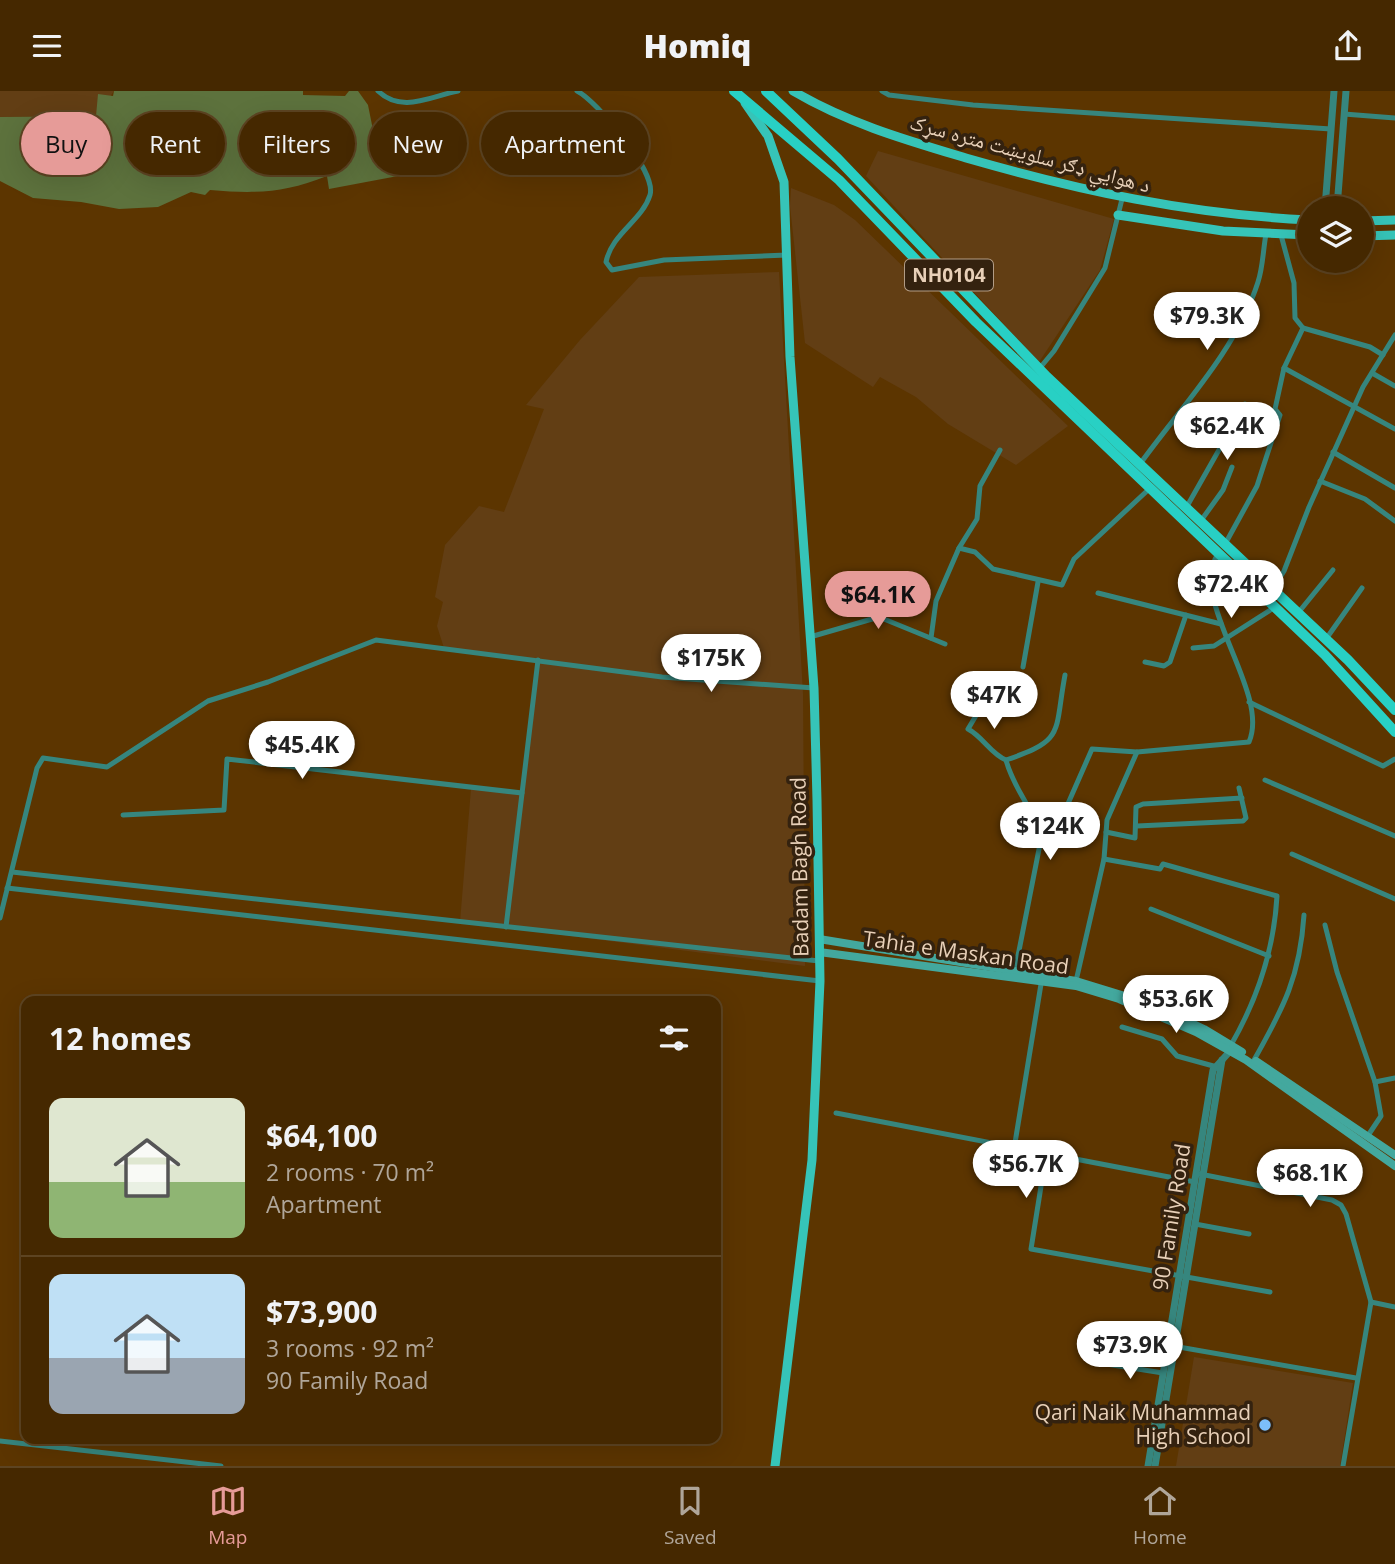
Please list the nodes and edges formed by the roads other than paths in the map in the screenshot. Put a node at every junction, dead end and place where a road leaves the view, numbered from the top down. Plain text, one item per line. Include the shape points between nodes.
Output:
1 (378, 91) edge
2 (458, 91) edge
3 (577, 91) edge
4 (766, 91) edge
5 (793, 91) edge
6 (882, 91) edge
7 (1334, 91) edge
8 (1346, 91) edge
9 (737, 94) edge
10 (1344, 114) junction
11 (1395, 118) edge
12 (1331, 129) junction
13 (1326, 196) edge
14 (1338, 196) edge
15 (1122, 199) junction
16 (1118, 215) junction
17 (1297, 219) edge
18 (1374, 221) edge
19 (1395, 221) edge
20 (1266, 234) junction
21 (1282, 235) junction
22 (1297, 235) edge
23 (1395, 235) edge
24 (1374, 236) edge
25 (787, 255) junction
26 (1303, 328) junction
27 (1395, 335) edge
28 (1383, 355) junction
29 (1284, 368) junction
30 (1039, 369) junction
31 (1372, 373) junction
32 (1395, 386) edge
33 (1245, 404) dead end
34 (1354, 406) junction
35 (1395, 429) edge
36 (1000, 450) dead end
37 (1333, 452) junction
38 (1139, 464) junction
39 (1232, 467) dead end
40 (1320, 481) junction
41 (1395, 488) edge
42 (1148, 490) junction
43 (1186, 508) junction
44 (1395, 521) edge
45 (1200, 522) junction
46 (959, 548) junction
47 (1221, 550) junction
48 (1333, 570) dead end
49 (1038, 582) junction
50 (1362, 588) dead end
51 (1273, 589) junction
52 (1098, 593) dead end
53 (1275, 607) junction
54 (1298, 613) junction
55 (1186, 615) junction
56 (1221, 624) junction
57 (810, 637) junction
58 (931, 638) junction
59 (1229, 638) junction
60 (1326, 639) junction
61 (945, 644) dead end
62 (1194, 648) dead end
63 (538, 660) junction
64 (1145, 662) dead end
65 (1023, 667) dead end
66 (1065, 675) dead end
67 (814, 688) junction
68 (986, 699) dead end
69 (1249, 702) junction
70 (1395, 710) edge
71 (1395, 732) edge
72 (1137, 752) junction
73 (1395, 759) edge
74 (1006, 760) junction
75 (1265, 780) dead end
76 (1239, 788) dead end
77 (522, 793) junction
78 (1242, 798) junction
79 (123, 815) dead end
80 (1137, 826) junction
81 (1106, 832) junction
82 (1395, 836) edge
83 (1041, 839) junction
84 (1292, 854) dead end
85 (1104, 859) junction
86 (12, 872) junction
87 (7, 888) junction
88 (1395, 899) edge
89 (1151, 909) dead end
90 (1304, 915) dead end
91 (0, 918) edge
92 (1325, 925) dead end
93 (506, 927) junction
94 (819, 939) junction
95 (1269, 956) junction
96 (819, 957) junction
97 (1015, 971) junction
98 (1042, 978) junction
99 (820, 981) junction
100 (1076, 981) junction
101 (1122, 1027) dead end
102 (1232, 1048) junction
103 (1254, 1060) junction
104 (1219, 1064) junction
105 (1395, 1079) edge
106 (1375, 1082) junction
107 (836, 1113) dead end
108 (1367, 1137) junction
109 (1014, 1149) junction
110 (1046, 1155) junction
111 (1395, 1156) edge
112 (1395, 1165) edge
113 (1198, 1177) junction
114 (1195, 1224) junction
115 (1249, 1234) dead end
116 (1183, 1276) junction
117 (1270, 1292) dead end
118 (1371, 1303) junction
119 (1395, 1307) edge
120 (1171, 1346) junction
121 (1100, 1363) dead end
122 (1163, 1373) junction
123 (1356, 1378) junction
124 (0, 1441) edge
125 (21, 1443) edge
126 (27, 1444) edge
127 (221, 1466) edge
128 (775, 1466) edge
129 (1148, 1466) edge
130 (1155, 1466) edge
131 (1343, 1466) edge

1 - 2 street via 404,104
3 - 25 street via 627,144 651,189 645,205 608,252 606,262 612,270 664,260
4 - 30 highway, NH0104 via 851,172
5 - 15 main road, د هوايي ډګر سلویښت متره سړک via 882,133
6 - 12 street via 973,105
7 - 12 street
8 - 10 street
9 - 25 main road, Badam Bagh Road via 777,155 784,183
9 - 42 highway, NH0104 via 839,180
10 - 11 street
10 - 14 street
12 - 13 street
15 - 16 street
15 - 17 main road, د هوايي ډګر سلویښت متره سړک via 1211,213
16 - 20 main road
16 - 30 street via 1105,268
18 - 19 main road
20 - 21 main road
20 - 38 street via 1259,279 1233,333 1209,374
21 - 22 main road
21 - 26 street via 1296,293 1295,318
23 - 24 main road
25 - 57 main road, Badam Bagh Road
26 - 28 street
26 - 29 street
27 - 28 street
28 - 31 street
29 - 34 street
29 - 47 street via 1275,409 1280,415 1257,486
30 - 38 highway, NH0104
31 - 32 street
31 - 34 street
33 - 43 street
34 - 35 street
34 - 37 street
36 - 46 street via 980,486 977,519
37 - 40 street
37 - 41 street
38 - 43 highway, NH0104
39 - 45 street via 1223,490
40 - 44 street via 1364,499
40 - 51 street
42 - 47 highway, NH0104
42 - 49 street via 1074,559 1062,585
43 - 45 highway, NH0104
45 - 47 highway, NH0104
46 - 49 street via 975,552 993,569
46 - 58 street via 936,601
47 - 51 highway, NH0104
47 - 53 highway, NH0104
47 - 56 street via 1210,565 1209,577
48 - 54 street
49 - 65 street
50 - 60 street
51 - 54 highway, NH0104
52 - 55 street
53 - 59 street
53 - 71 highway, NH0104
54 - 60 highway, NH0104
55 - 56 street
55 - 64 street via 1170,662 1164,666
56 - 59 street
57 - 58 street via 879,617
57 - 67 main road, Badam Bagh Road
58 - 61 street
59 - 62 street via 1214,646
59 - 69 street
60 - 70 highway, NH0104
63 - 67 street via 662,677
63 - 77 street
63 - 86 street via 376,640 268,683 208,701 107,767 43,758
66 - 74 street via 1053,738
67 - 94 main road, Badam Bagh Road
68 - 74 street via 968,729
69 - 72 street via 1254,728 1249,742
69 - 73 street via 1382,766
72 - 81 street via 1115,798
72 - 83 street via 1091,749 1052,839
74 - 83 street
75 - 82 street
76 - 78 street
77 - 79 street via 227,759 223,810
77 - 93 street
78 - 80 street via 1143,804 1136,807
78 - 80 street via 1243,821
80 - 81 street via 1135,838
81 - 85 street
83 - 97 street
84 - 88 street
85 - 95 street via 1160,869 1163,863 1277,895
85 - 100 street
86 - 87 street
86 - 93 street
87 - 91 street
87 - 99 street
89 - 95 street
90 - 103 street via 1301,955 1292,985
92 - 106 street
93 - 96 street
94 - 96 main road, Badam Bagh Road
94 - 97 main road, Tahia e Maskan Road
95 - 102 street
96 - 98 main road, Tahia e Maskan Road
96 - 99 main road, Badam Bagh Road
97 - 98 main road, Tahia e Maskan Road
98 - 100 main road, Tahia e Maskan Road
98 - 102 main road, Tahia e Maskan Road via 1119,999
98 - 109 street
99 - 128 main road, Badam Bagh Road via 812,1160
100 - 102 main road, Tahia e Maskan Road via 1151,1004
101 - 104 street via 1162,1039 1177,1056
102 - 103 main road, Tahia e Maskan Road
102 - 104 street
102 - 112 main road, Tahia e Maskan Road
103 - 108 main road, Tahia e Maskan Road
104 - 113 street, 90 Family Road
105 - 106 street
106 - 108 street via 1381,1116
107 - 109 street
108 - 111 main road, Tahia e Maskan Road
109 - 110 street
110 - 113 street
110 - 116 street via 1031,1249
113 - 114 street, 90 Family Road
113 - 116 street, 90 Family Road
113 - 118 street via 1341,1205
114 - 115 street
114 - 116 street, 90 Family Road
116 - 117 street
116 - 120 street, 90 Family Road
118 - 119 street
118 - 123 street
120 - 122 street, 90 Family Road
120 - 123 street
120 - 130 street, 90 Family Road
121 - 122 street
122 - 129 street, 90 Family Road
123 - 131 street
124 - 125 street
126 - 127 street

